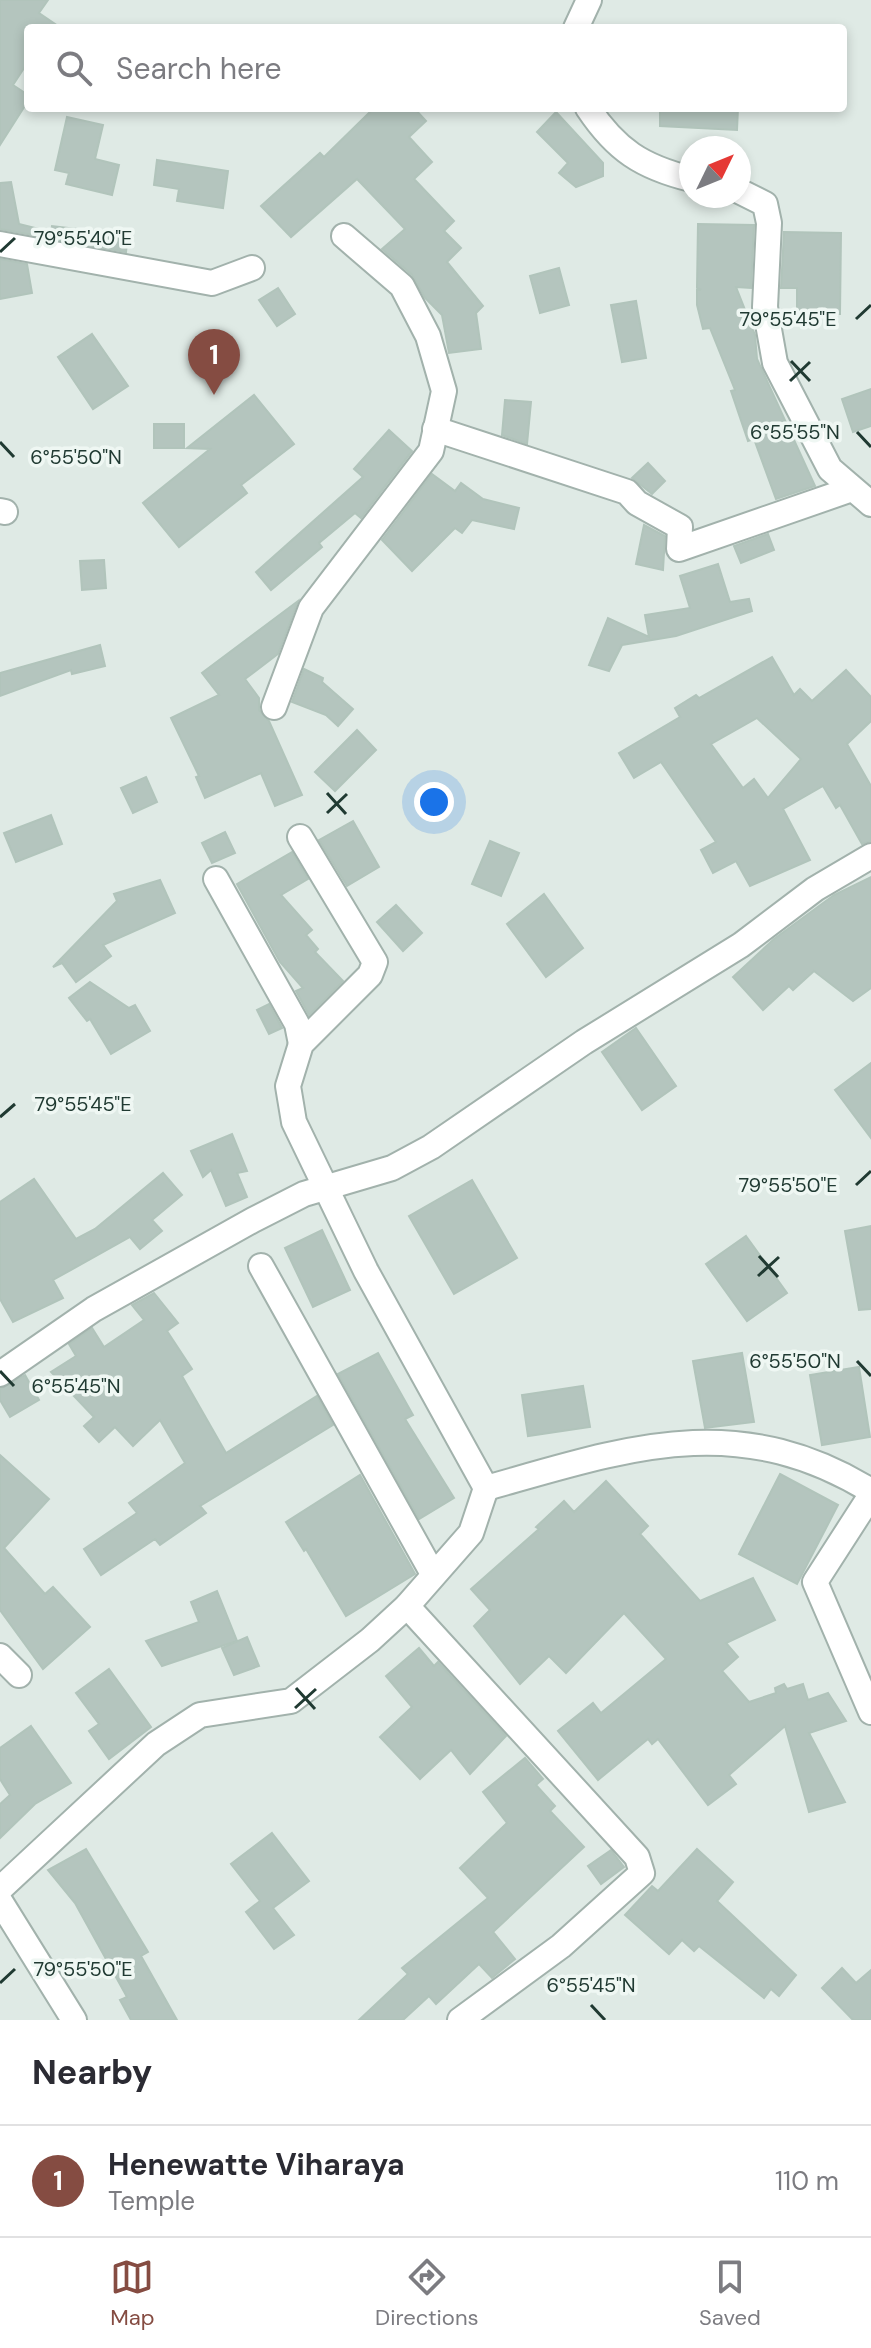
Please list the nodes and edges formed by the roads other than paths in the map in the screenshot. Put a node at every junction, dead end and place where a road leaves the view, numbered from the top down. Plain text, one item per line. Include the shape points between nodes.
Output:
1 (589, 0) edge
2 (578, 24) edge
3 (591, 112) edge
4 (679, 175) edge
5 (751, 197) edge
6 (344, 236) dead end
7 (0, 244) edge
8 (252, 268) dead end
9 (435, 429) junction
10 (861, 497) edge
11 (274, 707) dead end
12 (300, 837) dead end
13 (871, 856) edge
14 (216, 879) dead end
15 (301, 1044) junction
16 (327, 1188) junction
17 (261, 1266) dead end
18 (0, 1374) edge
19 (486, 1488) junction
20 (871, 1493) edge
21 (433, 1574) junction
22 (407, 1606) junction
23 (0, 1656) edge
24 (19, 1675) dead end
25 (871, 1712) edge
26 (0, 1889) edge
27 (0, 1901) edge
28 (74, 2020) edge
29 (460, 2020) edge

1 - 2 street
3 - 4 street via 628,156
5 - 10 street via 765,204 769,223 765,307 775,363 830,469
6 - 9 street via 402,286 428,336 444,391
7 - 8 street via 212,283
9 - 10 street via 627,492 680,527 679,549
9 - 11 street via 431,451 311,608
12 - 15 street via 375,962 370,975
13 - 16 street via 431,1147 392,1168
14 - 15 street via 297,1024
15 - 16 street via 288,1086 294,1122
16 - 18 street via 304,1194 155,1273
16 - 19 street via 366,1271
17 - 21 street
19 - 20 street via 633,1447 733,1441 799,1457
19 - 21 street via 471,1533
20 - 25 street via 815,1582
21 - 22 street
22 - 26 street via 291,1701 200,1715 156,1744
22 - 29 street via 637,1857 642,1873 561,1946
23 - 24 street
27 - 28 street

